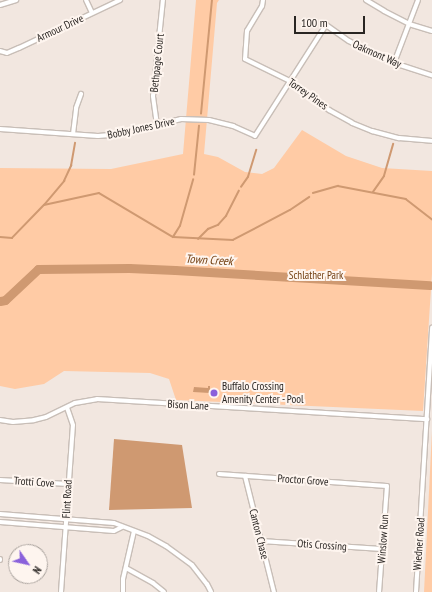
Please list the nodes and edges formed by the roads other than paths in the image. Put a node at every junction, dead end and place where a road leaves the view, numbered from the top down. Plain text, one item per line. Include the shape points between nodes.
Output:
1 (16, 0) edge
2 (86, 0) edge
3 (120, 0) edge
4 (163, 0) edge
5 (263, 0) edge
6 (366, 0) edge
7 (418, 0) edge
8 (0, 5) edge
9 (92, 13) junction
10 (409, 24) junction
11 (432, 31) edge
12 (0, 51) edge
13 (394, 63) junction
14 (432, 75) edge
15 (290, 81) junction
16 (82, 94) dead end
17 (157, 125) junction
18 (0, 130) edge
19 (73, 134) junction
20 (432, 141) edge
21 (432, 327) edge
22 (67, 408) junction
23 (427, 419) junction
24 (0, 420) edge
25 (219, 474) dead end
26 (245, 476) junction
27 (0, 480) edge
28 (68, 484) junction
29 (386, 486) joint
30 (0, 514) edge
31 (66, 518) junction
32 (0, 522) edge
33 (66, 526) junction
34 (122, 528) junction
35 (134, 531) junction
36 (261, 541) junction
37 (382, 549) junction
38 (126, 568) junction
39 (61, 592) edge
40 (123, 592) edge
41 (164, 592) edge
42 (211, 592) edge
43 (274, 592) edge
44 (379, 592) edge
45 (416, 592) edge

1 - 8 street
2 - 9 street
3 - 9 street, Armour Drive
4 - 17 street, Bethpage Court via 153,96
5 - 15 street, Torrey Pines via 247,31 245,59
6 - 10 street
7 - 10 street
9 - 12 street, Armour Drive via 7,53
10 - 11 street
10 - 13 street
13 - 14 street, Oakmont Way
13 - 15 street, Oakmont Way via 350,42 326,25
15 - 17 street, Bobby Jones Drive via 255,136 233,126 209,120 181,120
15 - 20 street, Torrey Pines via 329,110 352,123 399,138
16 - 19 street via 76,108
17 - 19 street, Bobby Jones Drive via 119,134
18 - 19 street, Bobby Jones Drive
21 - 23 street, Wiedner Road
22 - 23 street, Bison Lane via 82,401 97,400
22 - 24 street, Bison Lane via 34,420
22 - 28 street, Flint Road via 73,425
23 - 45 street, Wiedner Road
25 - 26 street, Proctor Grove
26 - 29 street, Proctor Grove
26 - 36 street, Canton Chase
27 - 28 street, Trotti Cove
28 - 31 street, Flint Road
29 - 37 street, Winslow Run
30 - 31 street
31 - 33 street, Flint Road
31 - 34 street via 114,523
32 - 33 street
33 - 34 street via 114,531
33 - 39 street, Flint Road
34 - 35 street
35 - 38 street
35 - 42 street via 166,546 192,565
36 - 37 street, Otis Crossing
36 - 43 street, Canton Chase
37 - 44 street, Winslow Run
38 - 40 street
38 - 41 street

